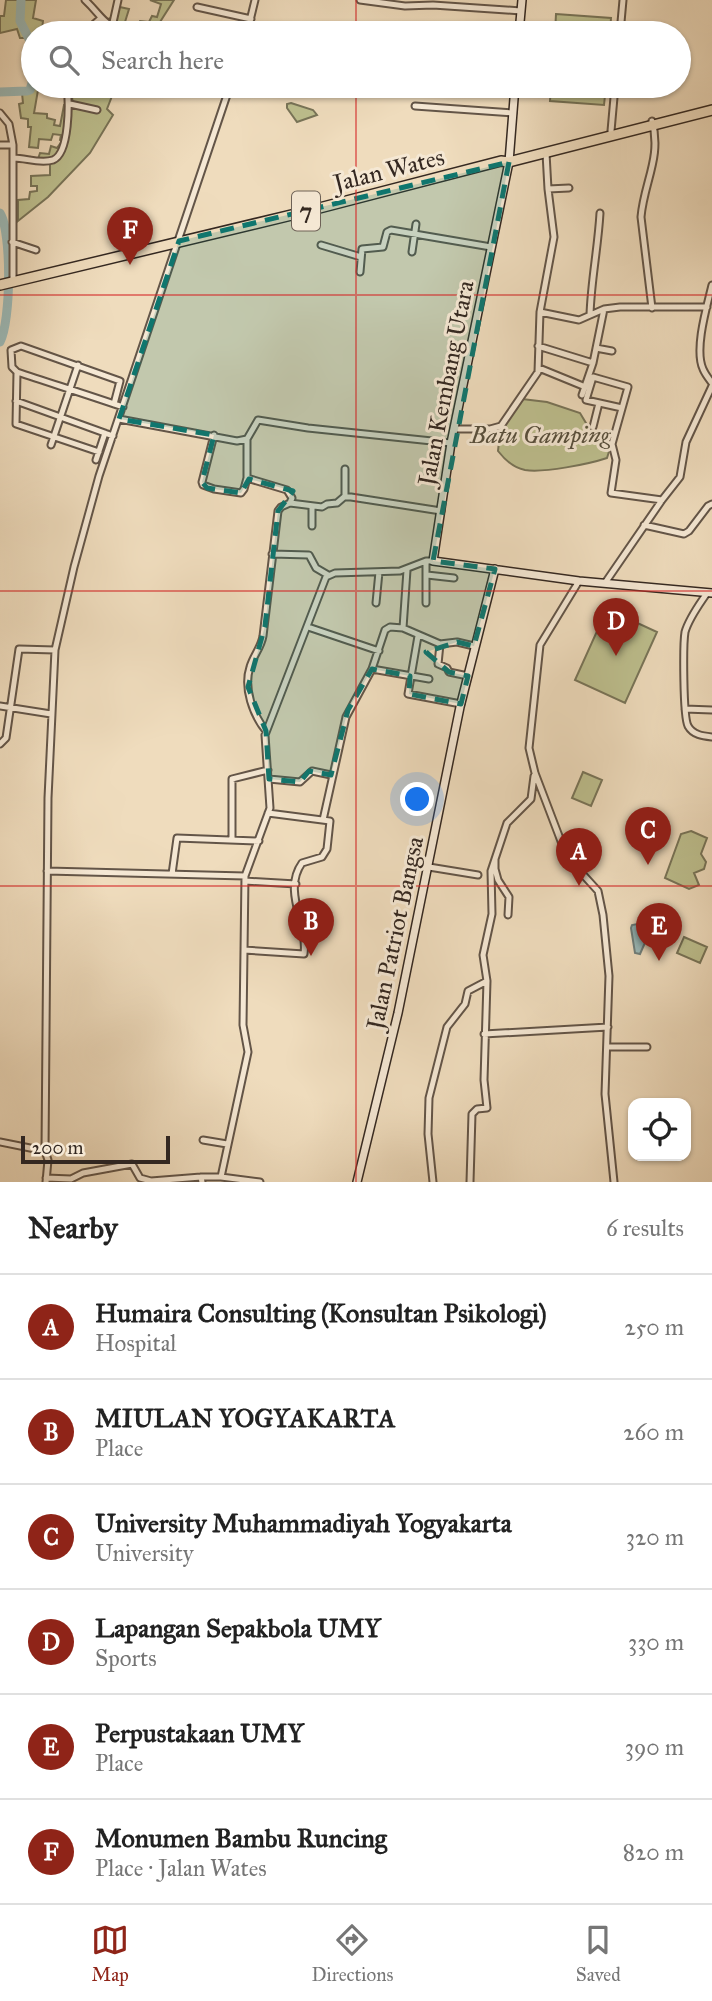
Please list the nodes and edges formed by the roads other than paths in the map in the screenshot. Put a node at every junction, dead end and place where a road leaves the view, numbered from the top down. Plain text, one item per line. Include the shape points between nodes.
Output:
1 (85, 0) edge
2 (118, 0) edge
3 (255, 0) edge
4 (360, 0) edge
5 (522, 0) edge
6 (623, 0) edge
7 (197, 7) dead end
8 (521, 11) junction
9 (100, 19) junction
10 (251, 19) joint
11 (98, 21) edge
12 (103, 21) edge
13 (113, 21) edge
14 (520, 21) edge
15 (621, 21) edge
16 (68, 98) edge
17 (226, 98) edge
18 (514, 98) edge
19 (614, 98) edge
20 (69, 104) junction
21 (415, 106) dead end
22 (712, 108) edge
23 (97, 110) dead end
24 (0, 113) edge
25 (513, 113) junction
26 (652, 123) junction
27 (611, 131) junction
28 (0, 145) edge
29 (13, 145) junction
30 (547, 153) junction
31 (14, 158) junction
32 (506, 160) junction
33 (569, 188) dead end
34 (548, 190) junction
35 (600, 214) dead end
36 (416, 224) dead end
37 (414, 233) junction
38 (179, 241) junction
39 (12, 242) junction
40 (321, 246) dead end
41 (491, 247) junction
42 (36, 250) dead end
43 (412, 253) dead end
44 (361, 257) junction
45 (360, 272) dead end
46 (7, 283) edge
47 (712, 285) edge
48 (710, 299) edge
49 (707, 307) junction
50 (652, 308) junction
51 (604, 309) junction
52 (540, 312) junction
53 (590, 315) junction
54 (702, 340) junction
55 (712, 341) edge
56 (538, 346) junction
57 (596, 348) junction
58 (612, 351) dead end
59 (593, 363) junction
60 (78, 365) junction
61 (539, 368) junction
62 (17, 372) junction
63 (712, 385) edge
64 (583, 386) junction
65 (69, 389) junction
66 (582, 395) dead end
67 (16, 401) junction
68 (599, 403) junction
69 (114, 404) junction
70 (123, 407) junction
71 (622, 408) junction
72 (60, 416) junction
73 (119, 418) junction
74 (593, 427) dead end
75 (455, 429) junction
76 (106, 433) junction
77 (214, 435) junction
78 (54, 436) junction
79 (113, 436) junction
80 (247, 439) junction
81 (451, 443) junction
82 (51, 445) dead end
83 (99, 453) junction
84 (96, 460) dead end
85 (345, 469) dead end
86 (247, 478) junction
87 (345, 497) junction
88 (662, 500) junction
89 (290, 503) junction
90 (712, 504) edge
91 (312, 507) junction
92 (441, 511) junction
93 (644, 525) junction
94 (312, 526) dead end
95 (272, 554) junction
96 (430, 561) junction
97 (495, 569) junction
98 (407, 570) junction
99 (379, 572) junction
100 (328, 575) junction
101 (427, 575) junction
102 (454, 578) dead end
103 (579, 581) junction
104 (605, 583) junction
105 (709, 593) edge
106 (376, 603) dead end
107 (426, 603) dead end
108 (308, 628) junction
109 (403, 628) junction
110 (418, 636) junction
111 (440, 644) junction
112 (474, 646) junction
113 (55, 650) junction
114 (379, 651) junction
115 (372, 668) junction
116 (411, 676) junction
117 (468, 676) junction
118 (429, 679) dead end
119 (461, 704) junction
120 (0, 706) edge
121 (10, 708) junction
122 (685, 709) junction
123 (712, 710) edge
124 (51, 713) junction
125 (266, 731) junction
126 (712, 737) edge
127 (0, 744) edge
128 (268, 770) junction
129 (535, 773) junction
130 (331, 775) junction
131 (269, 779) junction
132 (268, 813) junction
133 (323, 820) junction
134 (232, 840) junction
135 (259, 841) junction
136 (495, 859) junction
137 (429, 867) junction
138 (47, 871) junction
139 (172, 874) junction
140 (478, 875) dead end
141 (245, 878) junction
142 (296, 884) junction
143 (508, 915) dead end
144 (244, 950) junction
145 (486, 979) junction
146 (608, 1027) junction
147 (484, 1034) junction
148 (607, 1047) junction
149 (647, 1047) dead end
150 (203, 1140) dead end
151 (0, 1142) edge
152 (227, 1144) junction
153 (46, 1151) junction
154 (221, 1177) junction
155 (46, 1180) edge
156 (202, 1180) edge
157 (260, 1182) edge
158 (357, 1182) edge
159 (433, 1182) edge
160 (470, 1182) edge
161 (614, 1182) edge

1 - 9 street
2 - 13 street
3 - 10 street
4 - 8 street
5 - 8 street
6 - 15 street
7 - 10 street
8 - 14 street
9 - 11 street
9 - 12 street
16 - 20 street
17 - 38 street
18 - 25 street, Jalan Kembang Utara
19 - 27 street
20 - 23 street
20 - 31 street via 64,140 55,159
21 - 25 street
22 - 26 highway, Jalan Wates / 7
24 - 29 street via 9,124
25 - 32 street, Jalan Kembang Utara
26 - 27 highway, Jalan Wates / 7
26 - 30 highway, Jalan Wates / 7
26 - 50 street via 655,157 641,217
27 - 32 highway, Jalan Wates / 7
28 - 29 street
29 - 31 street
30 - 32 highway, Jalan Wates / 7
30 - 34 street
31 - 39 street
32 - 38 highway, Jalan Wates / 7
32 - 41 street, Jalan Kembang Utara
33 - 34 street
34 - 52 street via 554,237
35 - 53 street
36 - 37 street
37 - 41 street
37 - 43 street
37 - 44 street via 389,231 384,246 364,248
38 - 46 highway, Jalan Wates / 7
38 - 70 street
39 - 42 street
39 - 46 street
40 - 44 street
41 - 75 street, Jalan Kembang Utara
44 - 45 street
47 - 48 street
48 - 49 street
49 - 50 street
49 - 54 street
50 - 51 street
51 - 53 street
51 - 57 street
52 - 53 street via 574,319
52 - 56 street
54 - 55 street
54 - 63 street via 702,367
56 - 59 street
56 - 61 street
57 - 58 street
57 - 59 street
59 - 64 street
60 - 62 street via 16,346 10,352
60 - 65 street
60 - 69 street via 120,381
61 - 64 street
61 - 75 street via 501,426
62 - 65 street
62 - 67 street
63 - 88 street via 686,442 681,477
64 - 66 street
65 - 69 street
65 - 72 street
67 - 72 street
67 - 78 street via 16,424
68 - 71 street
68 - 71 street via 586,400 593,377 628,387
68 - 74 street
69 - 70 street
70 - 73 street
71 - 88 street via 612,444 616,460 611,492
72 - 76 street
72 - 78 street
73 - 77 street
73 - 79 street
75 - 81 street, Jalan Kembang Utara
76 - 79 street
76 - 83 street
77 - 80 street
77 - 86 street via 203,485 241,493
78 - 82 street
78 - 83 street
79 - 113 street via 79,545
80 - 81 street via 258,420
80 - 86 street
81 - 92 street, Jalan Kembang Utara
83 - 84 street
85 - 87 street
86 - 89 street via 287,490
87 - 91 street
87 - 92 street
88 - 93 street
89 - 91 street
89 - 95 street via 278,511
90 - 93 street via 684,534
91 - 94 street
92 - 96 street, Jalan Kembang Utara
93 - 104 street
95 - 100 street via 310,556 316,568
95 - 125 street via 263,636 248,679 251,702
96 - 97 street
96 - 98 street
96 - 101 street
97 - 103 street
97 - 112 street, Jalan Patriot Bangsa
98 - 99 street
98 - 109 street
99 - 100 street
99 - 106 street
100 - 108 street
101 - 102 street
101 - 107 street
103 - 104 street
103 - 129 street via 540,645 529,746
104 - 105 street
105 - 122 street via 685,633
108 - 114 street
108 - 125 street
109 - 110 street
109 - 114 street via 386,628
110 - 111 street
110 - 116 street
111 - 112 street
111 - 117 street via 439,665
112 - 117 street, Jalan Patriot Bangsa
113 - 121 street via 19,649
113 - 124 street
114 - 115 street
115 - 116 street
115 - 130 street via 348,710
116 - 118 street
116 - 119 street via 409,694
117 - 119 street, Jalan Patriot Bangsa
119 - 137 street, Jalan Patriot Bangsa
120 - 121 street
121 - 124 street
121 - 127 street via 6,738
122 - 123 street
122 - 126 street via 691,730
124 - 138 street
125 - 128 street
128 - 131 street
128 - 134 street via 232,779
129 - 136 street via 531,800 507,823
129 - 146 street via 567,857 598,892 609,975
130 - 131 street via 312,771 298,782
130 - 133 street
131 - 132 street
132 - 133 street
132 - 135 street
133 - 142 street via 330,821 327,852 302,863
134 - 135 street
134 - 139 street via 177,838
135 - 141 street
136 - 143 street via 498,880 509,897
136 - 145 street via 492,914 482,955
137 - 140 street
137 - 158 street, Jalan Patriot Bangsa
138 - 139 street
138 - 153 street
139 - 141 street
141 - 142 street
141 - 144 street
142 - 144 street via 304,954
144 - 152 street via 243,1025 248,1052
145 - 147 street
145 - 159 street via 468,990 465,1004 447,1027 429,1098
146 - 147 street
146 - 148 street
147 - 160 street via 487,1108 472,1114
148 - 149 street
148 - 161 street via 605,1094
150 - 152 street
151 - 153 street
152 - 154 street
153 - 155 street
154 - 156 street
154 - 157 street
155 - 156 street via 71,1179 126,1164 132,1164 140,1178 151,1181

